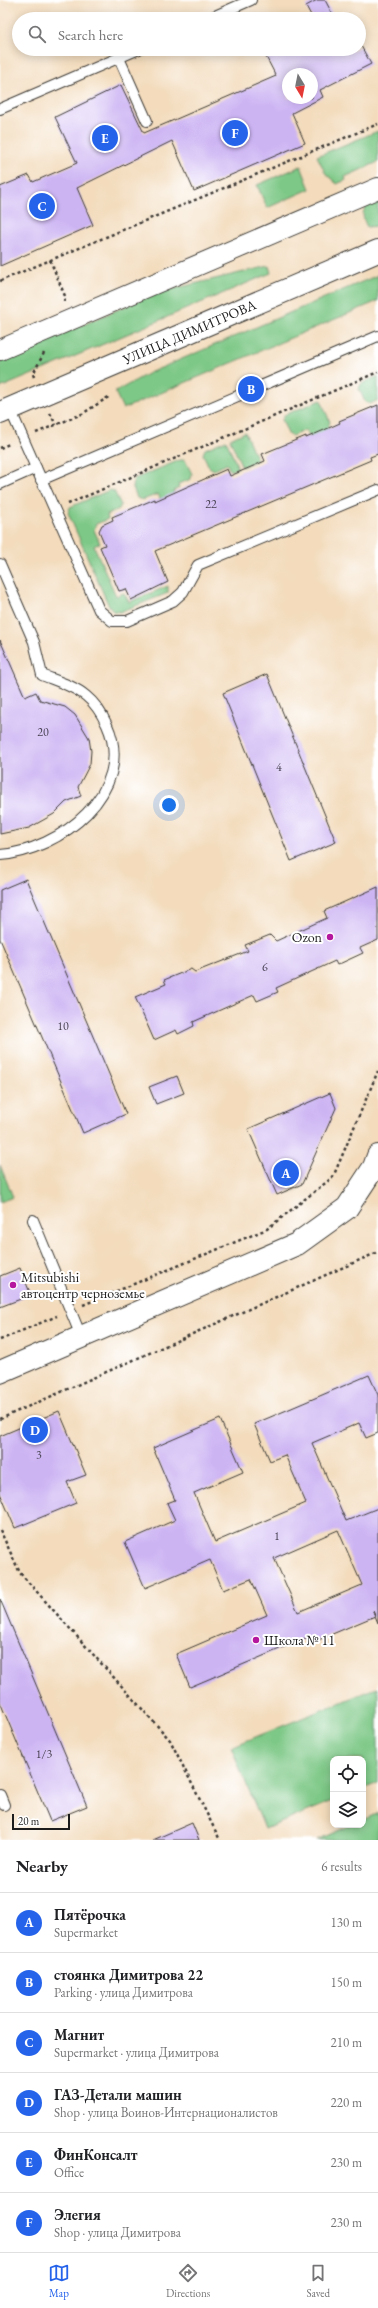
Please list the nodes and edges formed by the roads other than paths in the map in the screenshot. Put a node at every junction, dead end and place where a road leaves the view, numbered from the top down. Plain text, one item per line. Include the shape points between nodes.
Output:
1 (251, 0) edge
2 (224, 12) edge
3 (123, 56) edge
4 (119, 58) junction
5 (0, 108) edge
6 (147, 121) dead end
7 (378, 188) edge
8 (378, 251) edge
9 (378, 336) edge
10 (0, 350) edge
11 (5, 411) edge
12 (36, 468) junction
13 (41, 480) junction
14 (0, 484) edge
15 (378, 490) edge
16 (0, 564) edge
17 (0, 855) edge
18 (378, 1156) edge
19 (33, 1220) dead end
20 (81, 1336) junction
21 (0, 1372) edge

1 - 2 lane
3 - 4 lane
4 - 5 lane
4 - 6 lane
7 - 10 street
8 - 11 street, УЛИЦА ДИМИТРОВА
9 - 13 lane
11 - 12 lane via 23,439
12 - 13 lane
12 - 14 lane
13 - 15 lane via 99,610 112,621 127,621 173,601 183,592 198,565
16 - 17 lane via 34,642 42,676 69,686 86,696 101,712 110,731 114,748 105,790 92,809 52,840 30,850
18 - 20 street via 346,1208 297,1244
19 - 20 lane
20 - 21 street

